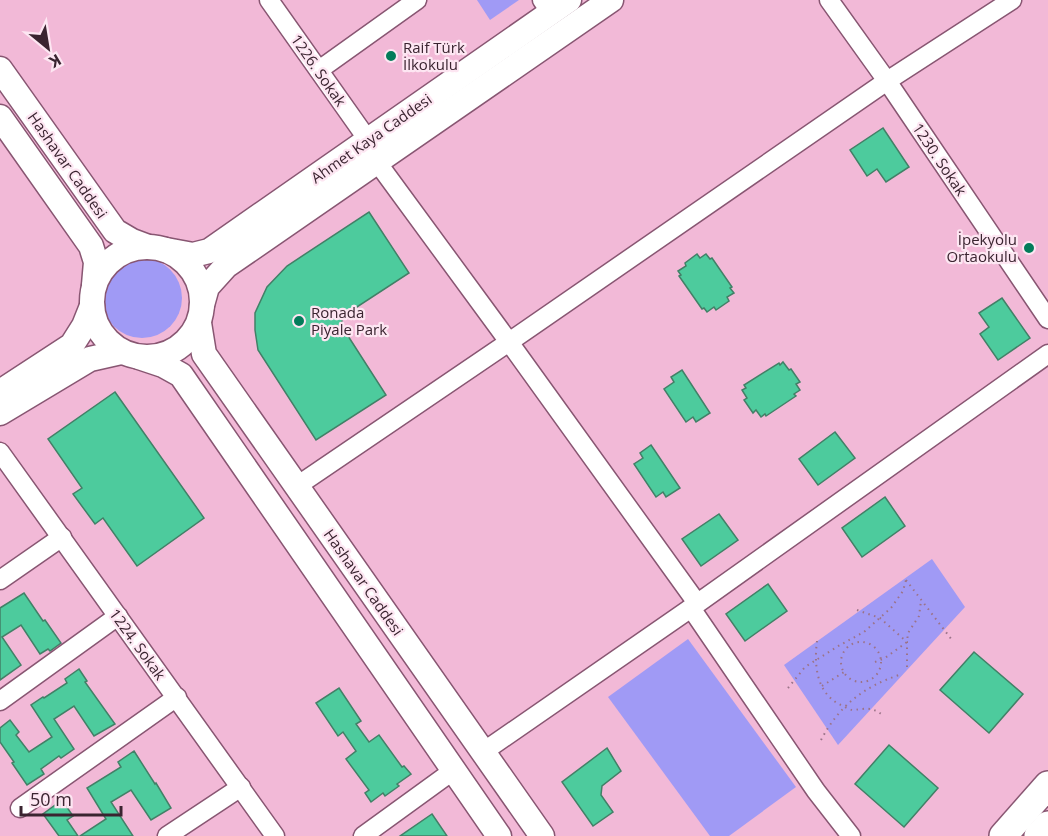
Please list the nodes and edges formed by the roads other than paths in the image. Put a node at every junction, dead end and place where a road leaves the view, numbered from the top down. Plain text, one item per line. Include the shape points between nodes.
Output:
1 (269, 0) edge
2 (417, 0) edge
3 (611, 0) edge
4 (829, 0) edge
5 (1012, 0) edge
6 (554, 4) edge
7 (0, 69) edge
8 (319, 70) junction
9 (887, 81) junction
10 (0, 117) edge
11 (368, 140) junction
12 (377, 162) junction
13 (157, 249) junction
14 (93, 297) junction
15 (201, 314) junction
16 (1048, 319) edge
17 (509, 342) junction
18 (1048, 354) edge
19 (130, 355) junction
20 (0, 392) edge
21 (0, 413) edge
22 (0, 452) edge
23 (297, 486) junction
24 (62, 537) junction
25 (0, 580) edge
26 (694, 605) junction
27 (118, 616) junction
28 (177, 697) junction
29 (0, 701) edge
30 (483, 752) junction
31 (454, 770) junction
32 (1045, 786) edge
33 (241, 787) junction
34 (20, 808) dead end
35 (166, 836) edge
36 (275, 836) edge
37 (363, 836) edge
38 (499, 836) edge
39 (542, 836) edge
40 (851, 836) edge
41 (1002, 836) edge

1 - 8 street, 1226. Sokak
2 - 8 street
3 - 12 main road
4 - 9 street, 1230. Sokak
5 - 9 street
6 - 11 main road, Ahmet Kaya Caddesi
7 - 13 main road, Hashavar Caddesi via 115,231
8 - 11 street, 1226. Sokak
9 - 16 street, 1230. Sokak
9 - 17 street
10 - 14 main road, Hashavar Caddesi via 92,246 96,262
11 - 13 main road, Ahmet Kaya Caddesi via 209,251 193,255
12 - 15 main road via 226,266 207,287
12 - 17 street
13 - 14 main road via 131,250 115,258 102,270
13 - 15 main road via 181,259 193,272 200,288
14 - 19 main road via 96,324 106,340
14 - 20 main road via 84,326 72,345
15 - 19 main road via 189,338 176,350 158,357
15 - 23 main road, Hashavar Caddesi via 204,354
17 - 23 street
17 - 26 street
18 - 26 street
19 - 21 main road via 90,359
19 - 31 main road via 181,375
22 - 24 street, 1224. Sokak
23 - 30 main road, Hashavar Caddesi
24 - 25 street
24 - 27 street, 1224. Sokak
26 - 30 street
26 - 40 street via 816,790
27 - 28 street, 1224. Sokak
27 - 29 street
28 - 33 street, 1224. Sokak
28 - 34 street
30 - 39 main road, Hashavar Caddesi
31 - 37 street
31 - 38 main road
32 - 41 highway
33 - 35 street
33 - 36 street, 1224. Sokak

